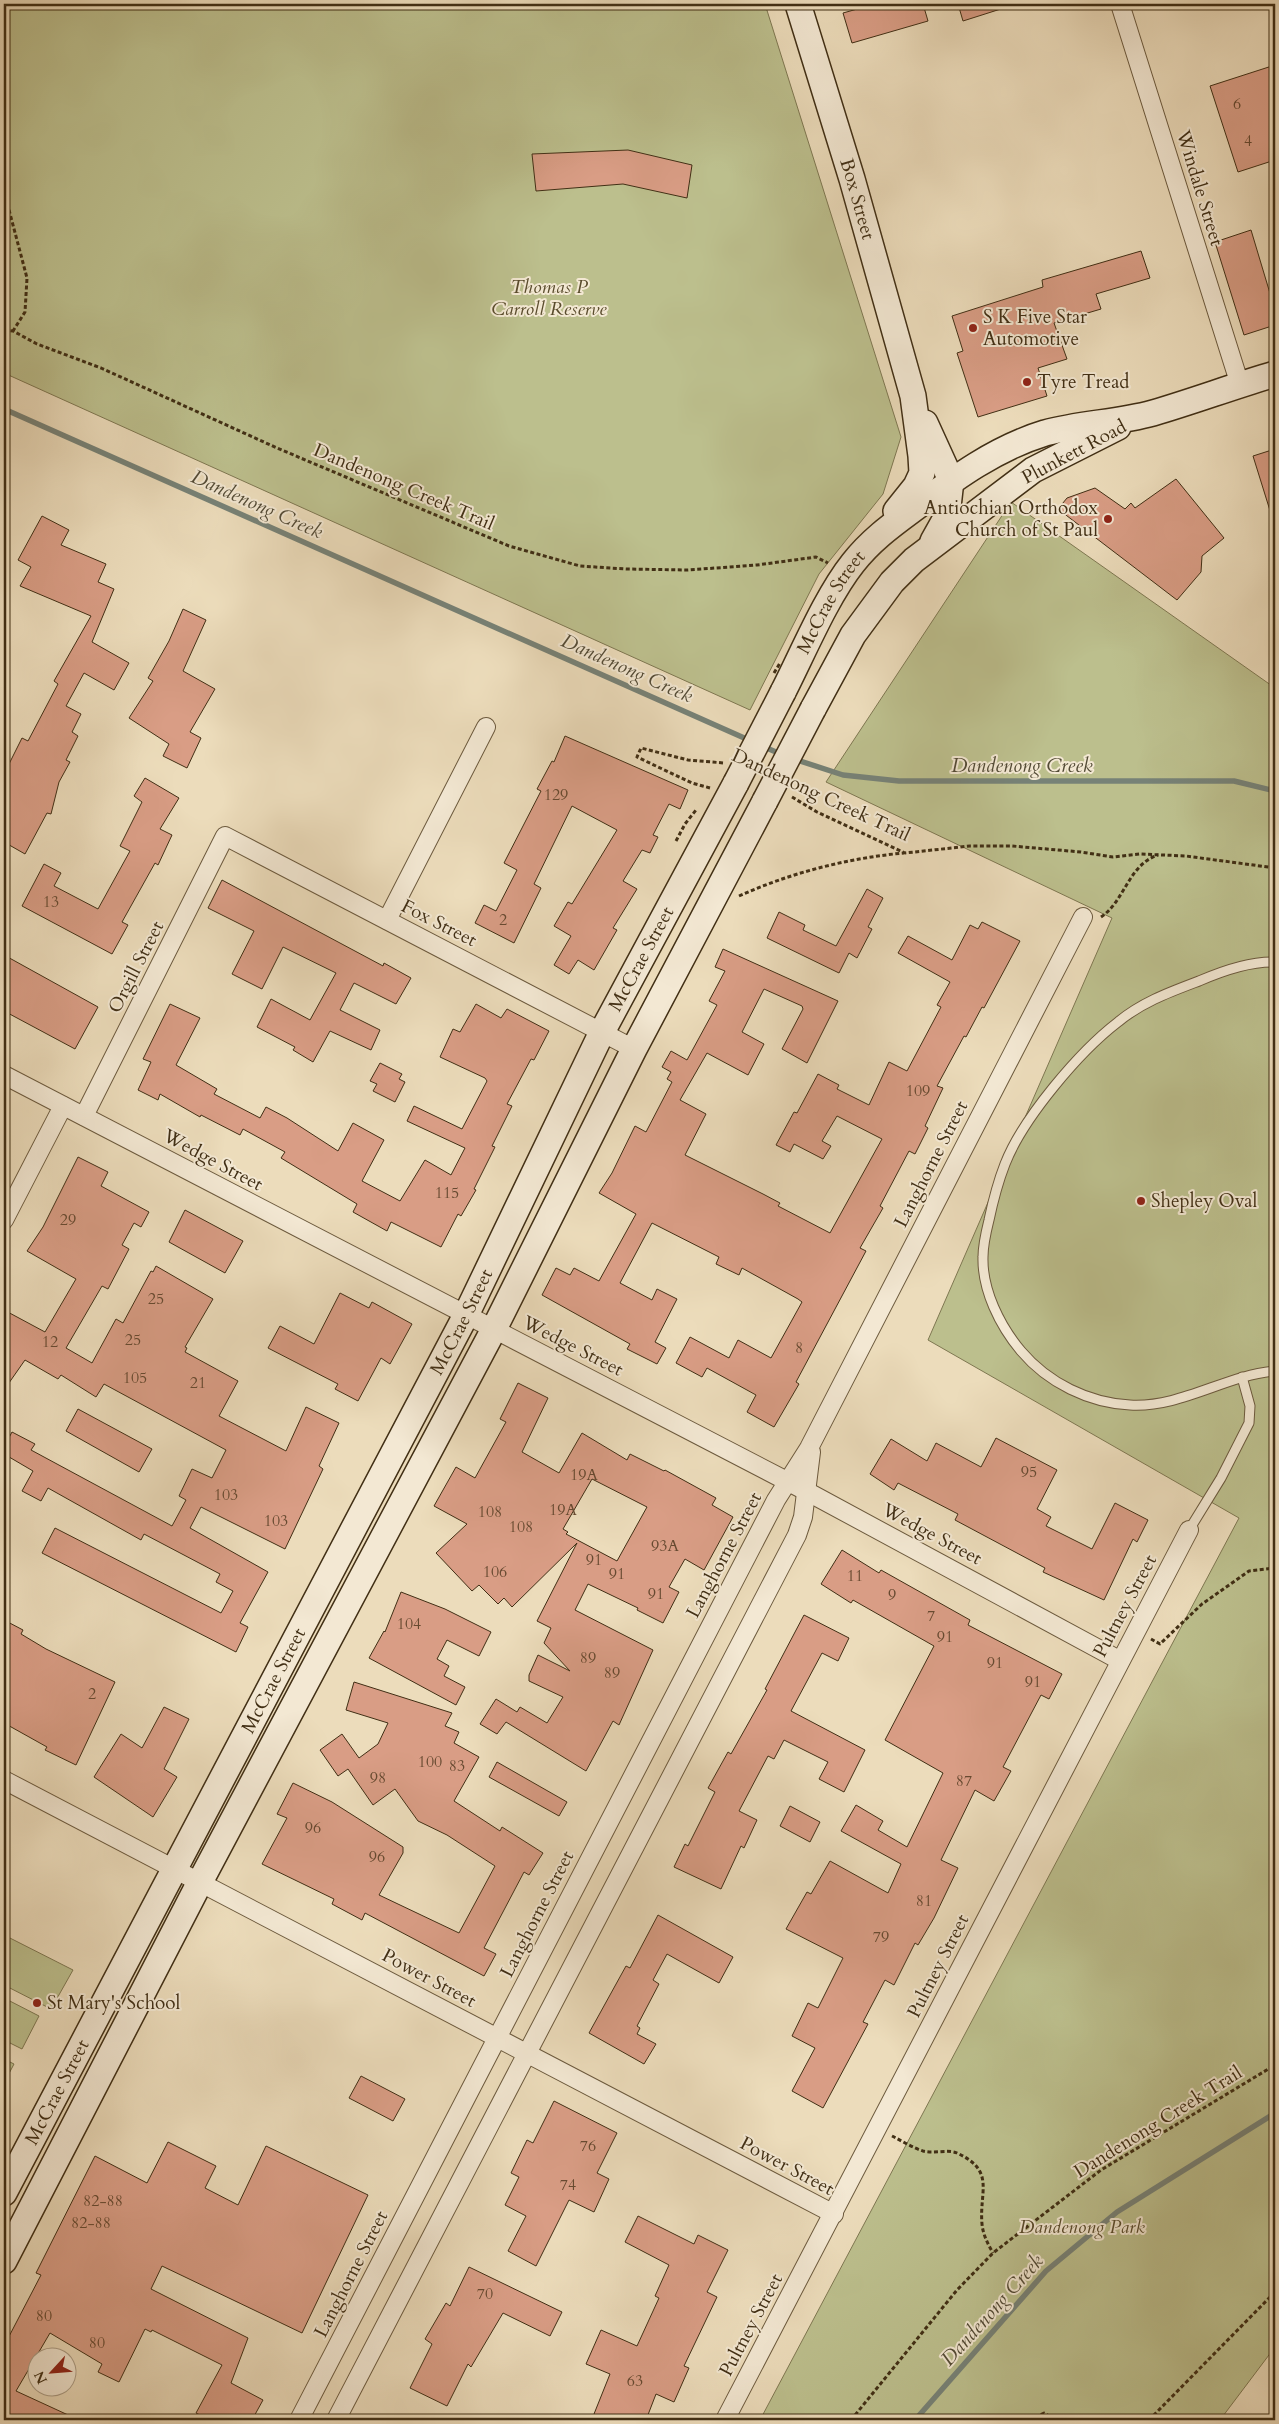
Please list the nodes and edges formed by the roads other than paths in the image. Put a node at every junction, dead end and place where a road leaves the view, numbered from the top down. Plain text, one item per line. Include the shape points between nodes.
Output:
1 (798, 4) edge
2 (1120, 4) edge
3 (1275, 374) edge
4 (1240, 385) junction
5 (913, 396) junction
6 (1152, 413) junction
7 (951, 480) junction
8 (871, 542) junction
9 (926, 550) junction
10 (486, 727) dead end
11 (225, 836) joint
12 (1084, 917) dead end
13 (387, 920) junction
14 (1275, 962) edge
15 (602, 1032) junction
16 (634, 1049) junction
17 (4, 1075) edge
18 (63, 1106) junction
19 (84, 1116) junction
20 (4, 1220) edge
21 (466, 1315) junction
22 (494, 1329) junction
23 (1275, 1371) edge
24 (1242, 1377) junction
25 (818, 1430) junction
26 (788, 1481) junction
27 (806, 1491) junction
28 (1189, 1530) joint
29 (1119, 1660) junction
30 (4, 1780) edge
31 (175, 1869) junction
32 (200, 1882) junction
33 (497, 2038) junction
34 (527, 2053) junction
35 (4, 2193) edge
36 (834, 2214) junction
37 (4, 2261) edge
38 (299, 2420) edge
39 (336, 2420) edge
40 (725, 2420) edge

1 - 5 main road, Box Street via 852,179
2 - 4 street, Windale Street
3 - 4 main road, Plunkett Road
4 - 6 main road, Plunkett Road
5 - 7 main road, Box Street
5 - 8 main road, Box Street via 921,477
6 - 7 main road, Plunkett Road via 1043,434 990,456
6 - 9 main road, Plunkett Road via 1040,466
7 - 8 main road, McCrae Street
7 - 9 main road via 947,516
8 - 15 main road, McCrae Street, bridge via 842,578 783,692 728,778
9 - 16 main road, McCrae Street, bridge via 892,582 853,635
10 - 13 street
11 - 13 street, Fox Street
11 - 19 street, Orgill Street
12 - 25 street, Langhorne Street
13 - 15 street, Fox Street
14 - 24 lane via 1226,970 1145,1003 1118,1021 1080,1056 1018,1138 1005,1163 993,1201 983,1257 985,1280 993,1304 1012,1340 1043,1374 1063,1386 1084,1395 1131,1405 1179,1399
15 - 16 street, Fox Street
15 - 21 main road, McCrae Street
16 - 22 main road, McCrae Street
17 - 18 street, Wedge Street
18 - 19 street, Wedge Street
18 - 20 street
19 - 21 street, Wedge Street
21 - 22 street, Wedge Street
21 - 31 main road, McCrae Street
22 - 26 street, Wedge Street
22 - 32 main road, McCrae Street
23 - 24 lane
24 - 28 lane via 1250,1406 1249,1422 1221,1478
25 - 26 street, Langhorne Street
25 - 27 street, Langhorne Street via 808,1465
26 - 27 street, Wedge Street
26 - 33 street, Langhorne Street
27 - 29 street, Wedge Street
27 - 34 street, Langhorne Street via 797,1535
28 - 29 street, Pultney Street
29 - 36 street, Pultney Street
30 - 31 street, Power Street
31 - 32 street, Power Street
31 - 35 main road, McCrae Street
32 - 33 street, Power Street
32 - 37 main road, McCrae Street
33 - 34 street, Power Street
33 - 38 street, Langhorne Street
34 - 36 street, Power Street
34 - 39 street, Langhorne Street
36 - 40 street, Pultney Street

